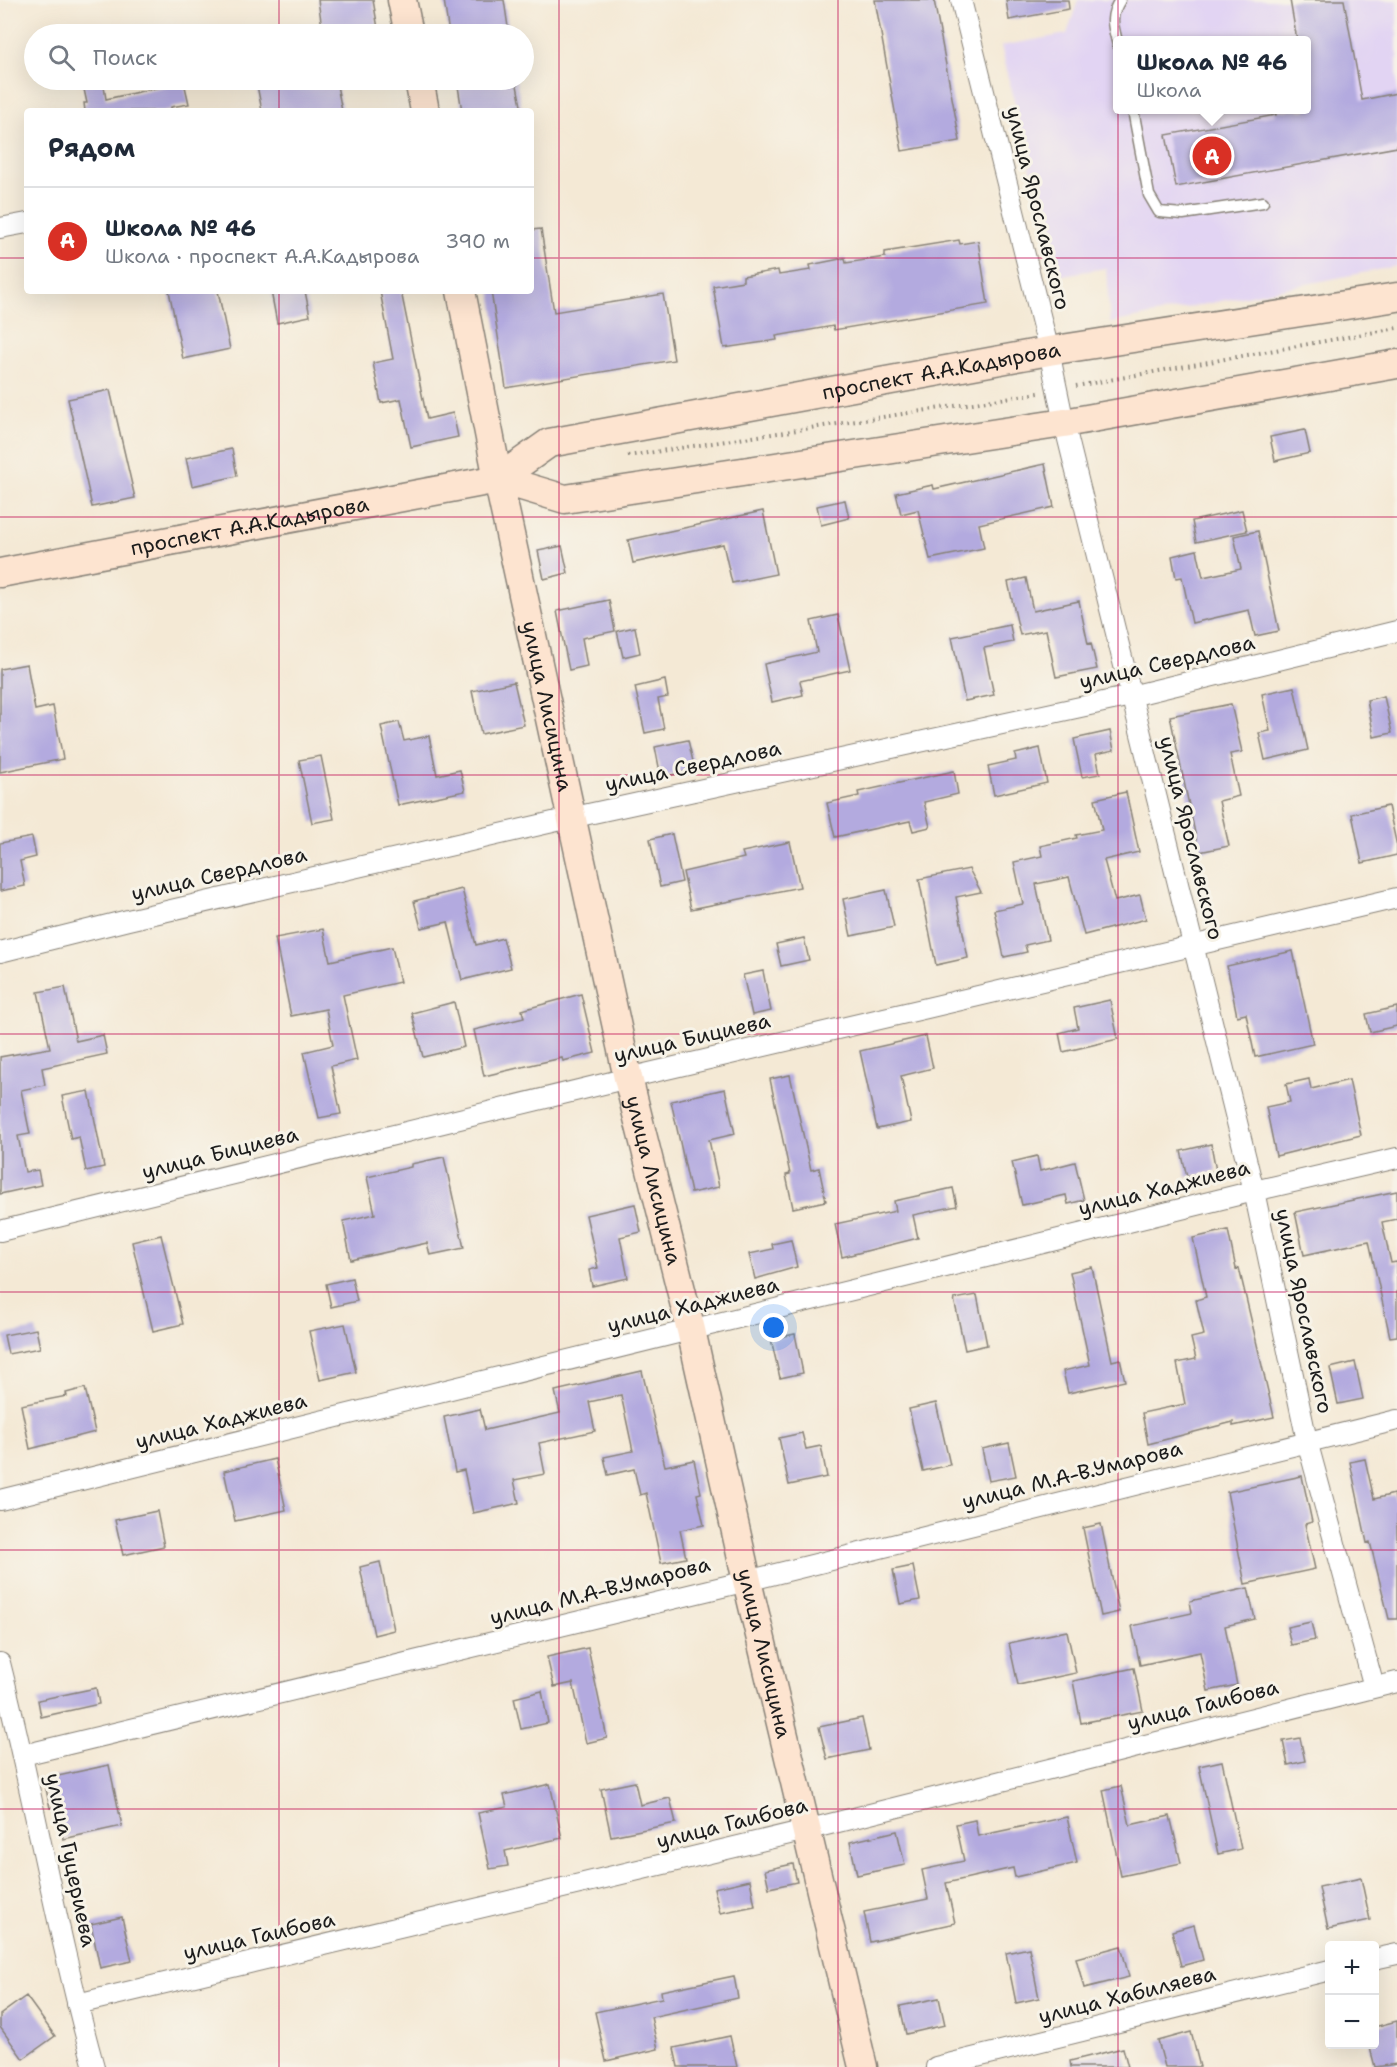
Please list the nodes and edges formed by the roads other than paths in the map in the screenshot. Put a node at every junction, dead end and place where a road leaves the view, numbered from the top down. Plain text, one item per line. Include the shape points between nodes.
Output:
1 (402, 0) edge
2 (960, 0) edge
3 (1120, 0) edge
4 (407, 24) edge
5 (1115, 36) edge
6 (421, 90) edge
7 (424, 108) edge
8 (1134, 114) edge
9 (1263, 202) dead end
10 (24, 224) edge
11 (0, 228) edge
12 (462, 294) edge
13 (1397, 297) edge
14 (1049, 351) junction
15 (1397, 364) edge
16 (1064, 423) junction
17 (498, 479) junction
18 (0, 573) edge
19 (1397, 631) edge
20 (1131, 696) junction
21 (570, 818) junction
22 (1397, 898) edge
23 (1193, 946) junction
24 (0, 952) edge
25 (628, 1078) junction
26 (1397, 1158) edge
27 (1254, 1191) junction
28 (0, 1231) edge
29 (691, 1330) junction
30 (1397, 1420) edge
31 (1307, 1441) junction
32 (0, 1500) edge
33 (747, 1581) junction
34 (0, 1663) edge
35 (1397, 1682) edge
36 (1374, 1687) junction
37 (24, 1755) junction
38 (806, 1830) junction
39 (1397, 1954) edge
40 (1379, 1958) edge
41 (1325, 1971) edge
42 (77, 2004) junction
43 (94, 2067) edge
44 (863, 2067) edge
45 (936, 2067) edge

1 - 4 street
2 - 14 street, улица Ярославского
3 - 5 lane via 1113,12
6 - 7 street
8 - 9 lane via 1149,195 1159,212 1183,214
10 - 11 street
12 - 17 street, улица Лисицина
13 - 14 street, проспект А.А.Кадырова
14 - 16 street, улица Ярославского
14 - 17 street, проспект А.А.Кадырова via 549,443
15 - 16 street, проспект А.А.Кадырова
16 - 17 street, проспект А.А.Кадырова via 565,499
16 - 20 street, улица Ярославского
17 - 18 street, проспект А.А.Кадырова
17 - 21 street, улица Лисицина
19 - 20 street, улица Свердлова
20 - 21 street, улица Свердлова
20 - 23 street, улица Ярославского
21 - 24 street, улица Свердлова
21 - 25 street, улица Лисицина
22 - 23 street, улица Бициева
23 - 25 street, улица Бициева
23 - 27 street, улица Ярославского
25 - 28 street, улица Бициева
25 - 29 street, улица Лисицина
26 - 27 street, улица Хаджиева
27 - 29 street, улица Хаджиева
27 - 31 street, улица Ярославского
29 - 32 street, улица Хаджиева
29 - 33 street, улица Лисицина
30 - 31 street, улица М.А-В.Умарова
31 - 33 street, улица М.А-В.Умарова
31 - 36 street, улица Ярославского
33 - 37 street, улица М.А-В.Умарова
33 - 38 street, улица Лисицина
34 - 37 street, улица Гуцериева
35 - 36 street, улица Гаибова
36 - 38 street, улица Гаибова
37 - 42 street, улица Гуцериева
38 - 42 street, улица Гаибова
38 - 44 street, улица Лисицина
39 - 40 street
41 - 45 street, улица Хабиляева
42 - 43 street, улица Гуцериева

